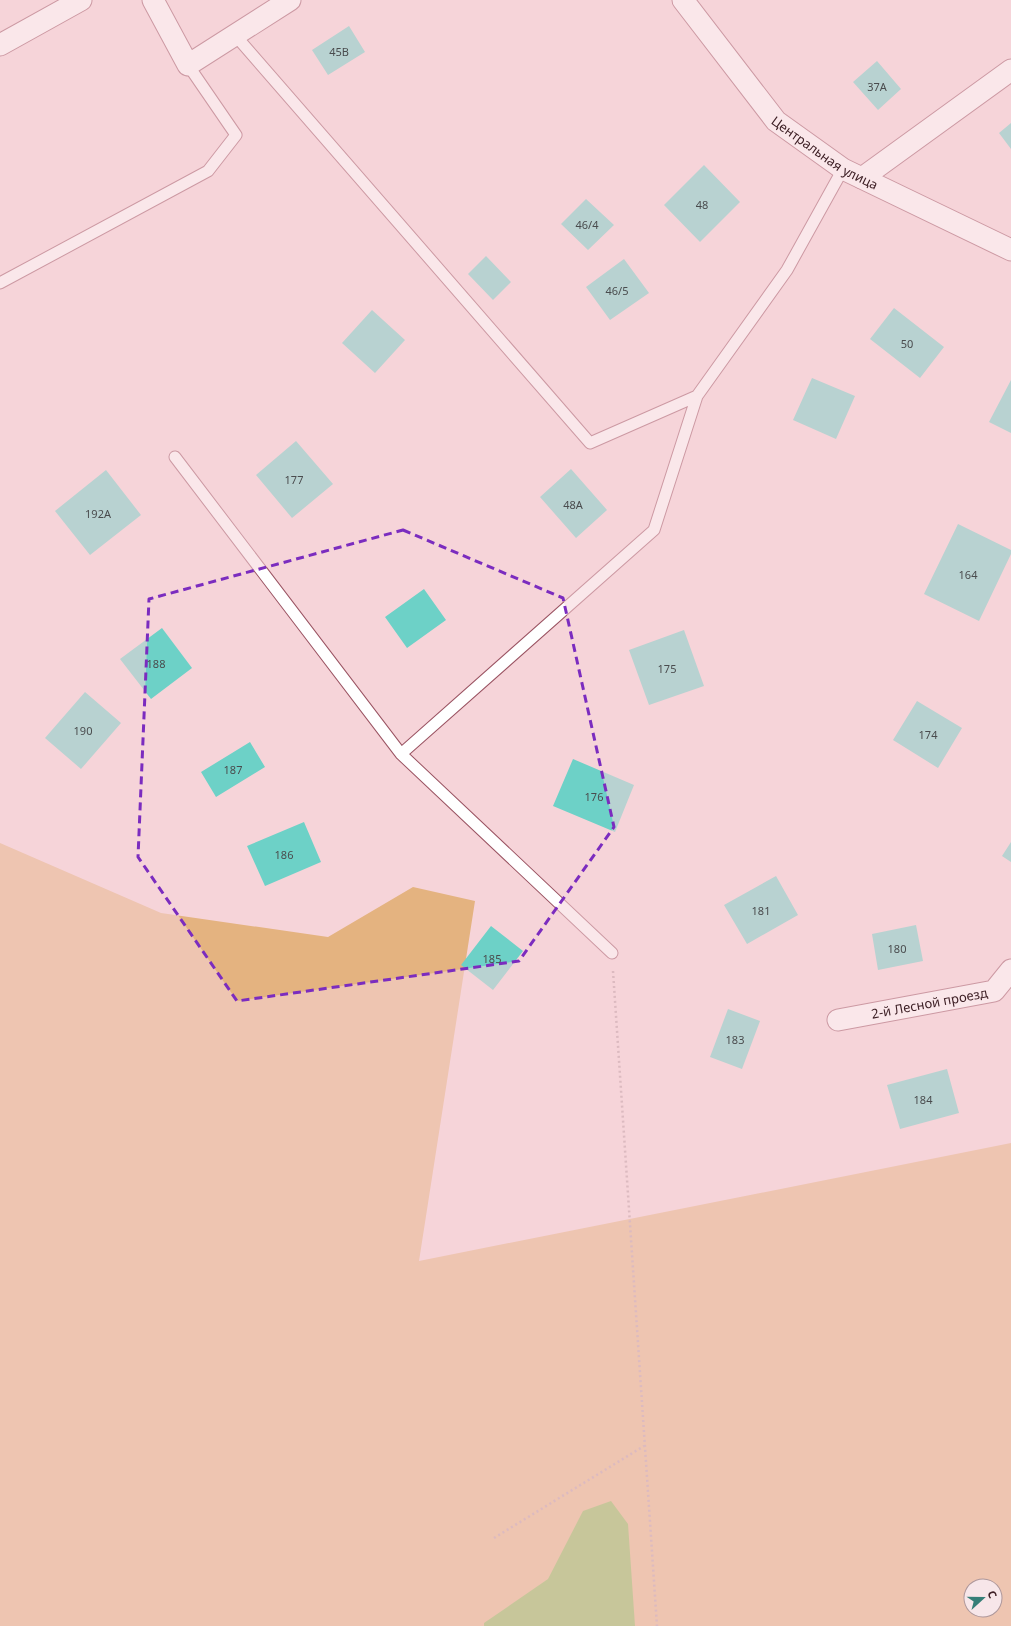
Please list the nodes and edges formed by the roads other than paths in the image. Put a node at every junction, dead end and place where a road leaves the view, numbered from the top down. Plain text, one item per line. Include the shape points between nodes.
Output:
1 (80, 0) edge
2 (153, 0) edge
3 (290, 0) edge
4 (683, 0) edge
5 (235, 35) junction
6 (0, 45) edge
7 (188, 65) junction
8 (1011, 70) edge
9 (843, 169) junction
10 (862, 178) junction
11 (1011, 250) edge
12 (0, 283) edge
13 (697, 396) junction
14 (175, 457) dead end
15 (401, 754) junction
16 (612, 953) road end
17 (1011, 970) edge
18 (838, 1020) dead end

1 - 6 street
2 - 7 street
3 - 5 street
4 - 9 street, Центральная улица via 776,121
5 - 7 street
5 - 13 lane via 590,443
7 - 12 lane via 236,135 208,170
8 - 10 street
9 - 10 street, Центральная улица
9 - 13 lane via 788,270
10 - 11 street, Центральная улица
13 - 15 lane via 654,530
14 - 15 lane
15 - 16 lane
17 - 18 street, 2-й Лесной проезд via 994,991

